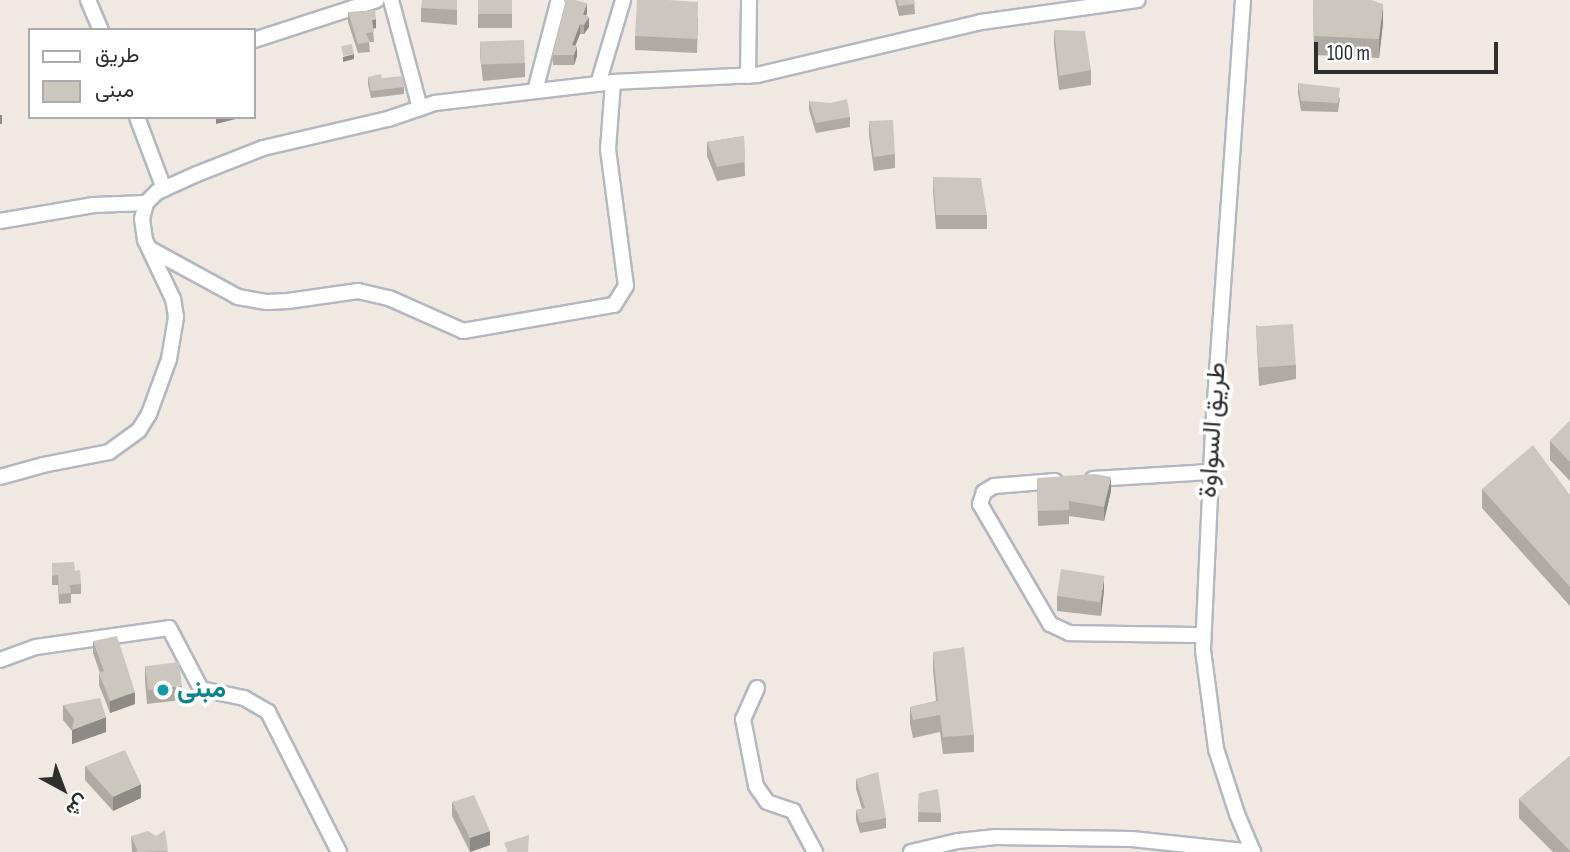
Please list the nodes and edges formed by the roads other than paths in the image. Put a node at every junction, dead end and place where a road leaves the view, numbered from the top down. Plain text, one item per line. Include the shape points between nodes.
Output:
1 (88, 0) edge
2 (377, 0) edge
3 (391, 0) edge
4 (623, 0) edge
5 (749, 0) edge
6 (1136, 0) edge
7 (1242, 0) edge
8 (558, 3) dead end
9 (100, 28) edge
10 (256, 39) edge
11 (748, 76) junction
12 (605, 83) junction
13 (535, 91) junction
14 (420, 108) junction
15 (138, 119) edge
16 (164, 189) junction
17 (146, 203) junction
18 (0, 221) edge
19 (149, 249) junction
20 (1210, 472) junction
21 (0, 477) edge
22 (1203, 635) junction
23 (0, 660) edge
24 (757, 688) dead end
25 (339, 852) edge
26 (815, 852) edge
27 (911, 852) edge
28 (1253, 852) edge

1 - 9 street
2 - 10 street
3 - 14 street
4 - 12 street
5 - 11 street
6 - 11 street via 981,22
7 - 20 street, طريق السواوة
8 - 13 street
11 - 12 street
12 - 13 street
12 - 19 street via 608,149 626,286 614,305 463,331 389,298 358,291 288,302 238,297
13 - 14 street via 456,99
14 - 16 street via 263,148
15 - 16 street
16 - 17 street
17 - 18 street via 94,205
17 - 19 street via 142,219
19 - 21 street via 173,299 176,317 169,359 139,430 109,452
20 - 22 street, طريق السواوة
20 - 22 street via 994,486 984,492 980,505 1039,610 1058,630
22 - 28 street, طريق السواوة via 1216,749
23 - 25 street via 36,647 169,628 201,689 244,698 268,712
24 - 26 street via 743,719 756,786 767,802 793,811
27 - 28 street via 996,837 1132,839

